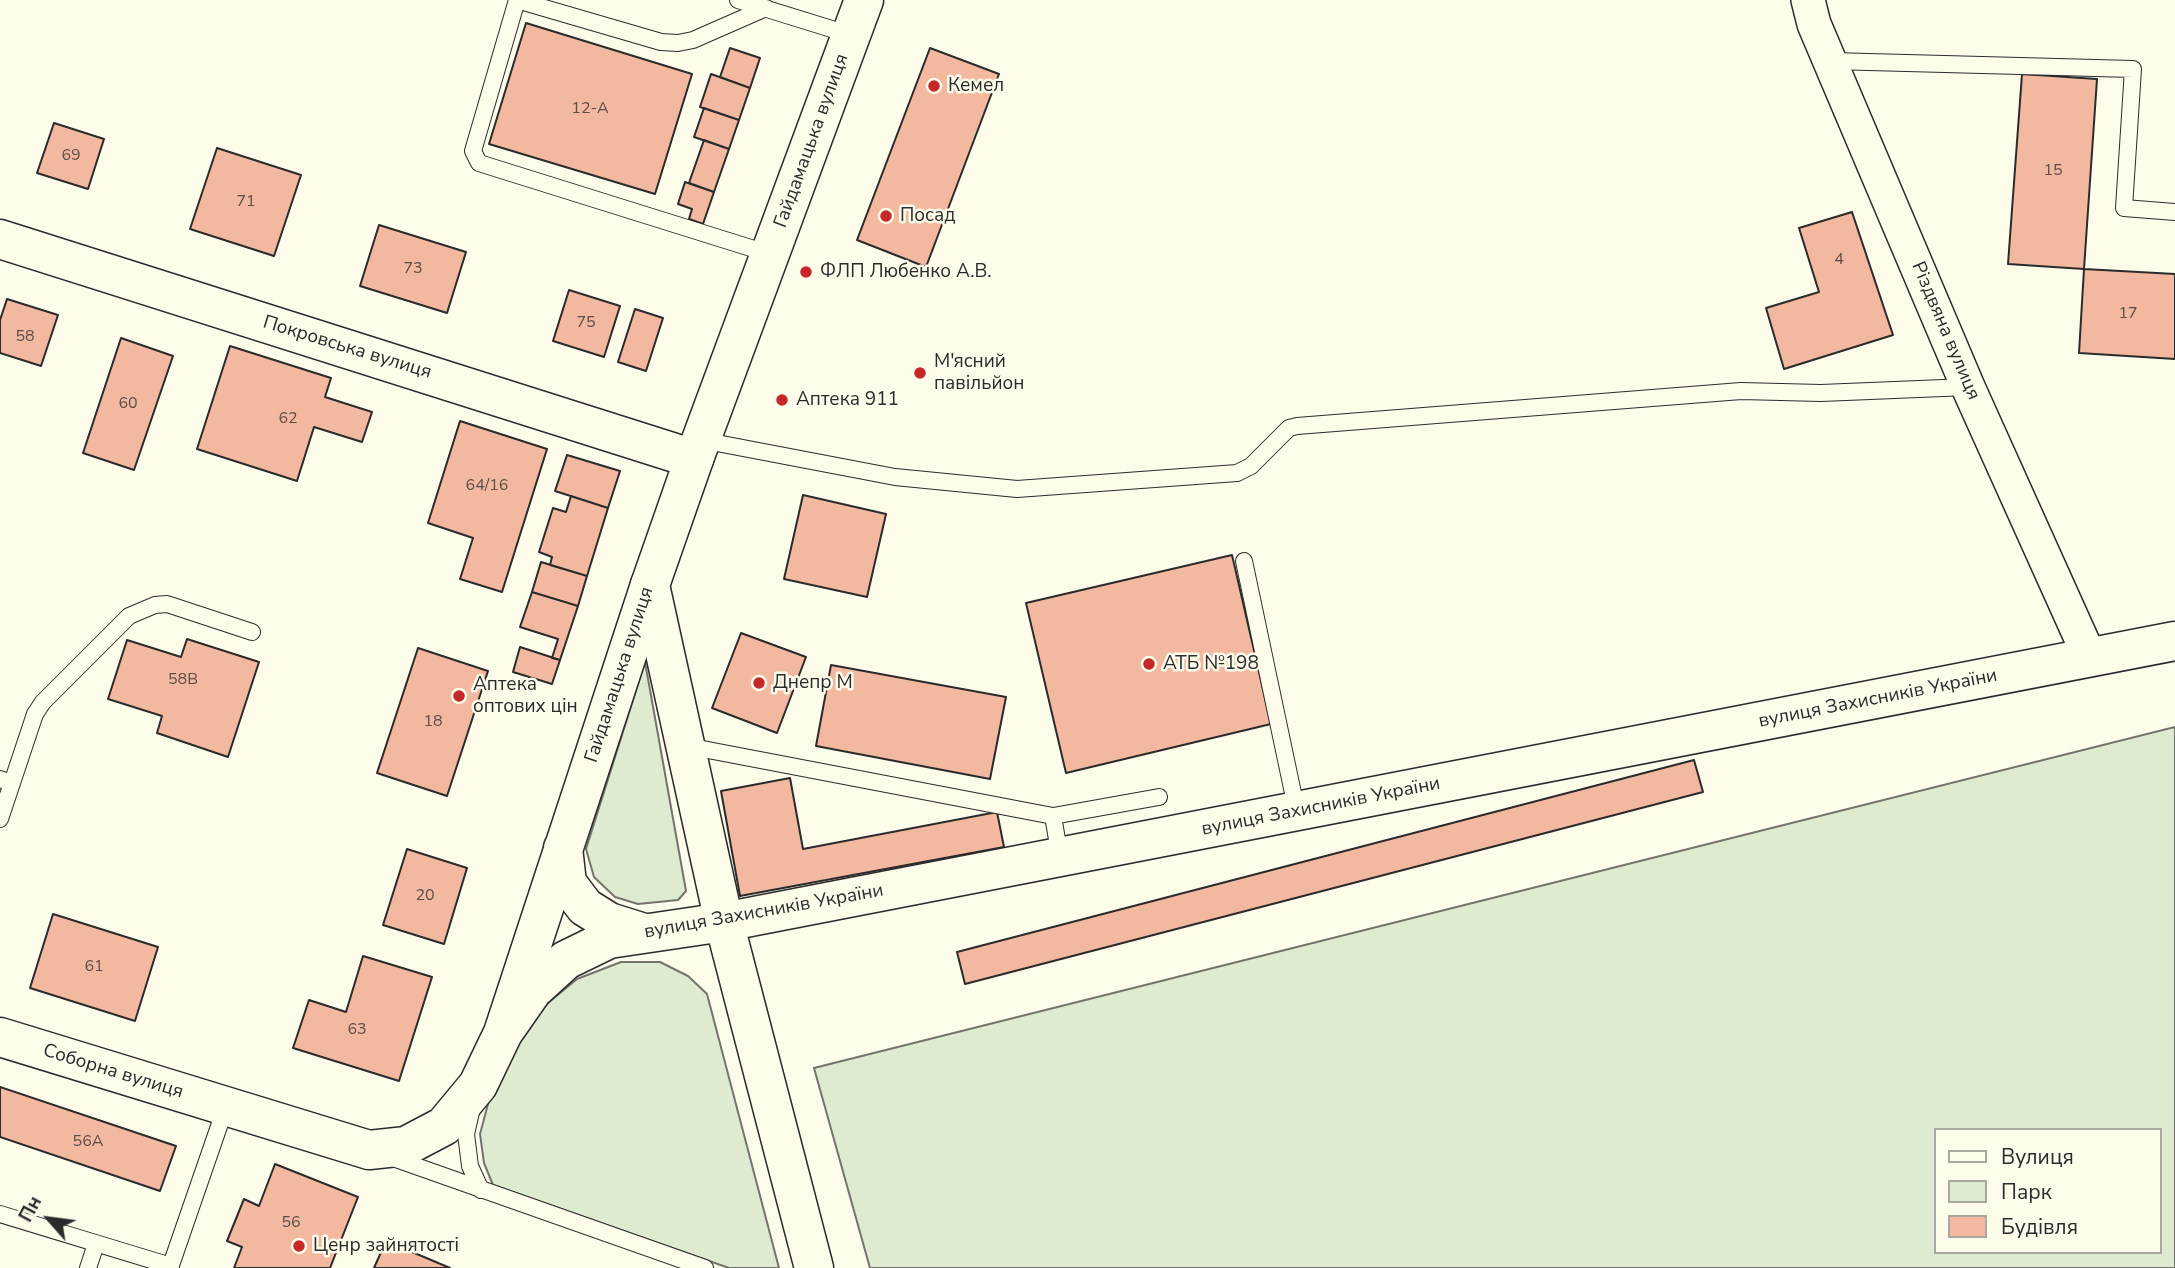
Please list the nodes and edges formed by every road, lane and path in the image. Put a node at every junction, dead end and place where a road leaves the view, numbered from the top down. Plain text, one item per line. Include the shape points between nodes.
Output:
1 (517, 0) edge
2 (738, 0) edge
3 (1808, 0) edge
4 (766, 8) junction
5 (858, 17) edge
6 (1830, 61) junction
7 (2175, 212) edge
8 (0, 239) edge
9 (770, 254) junction
10 (1968, 387) junction
11 (698, 449) junction
12 (1244, 561) dead end
13 (650, 585) junction
14 (252, 632) dead end
15 (2175, 641) edge
16 (2090, 658) junction
17 (685, 745) junction
18 (6, 781) edge
19 (1160, 797) dead end
20 (1297, 812) junction
21 (1052, 816) junction
22 (0, 819) edge
23 (563, 848) junction
24 (1060, 856) junction
25 (724, 922) junction
26 (644, 933) junction
27 (503, 1033) junction
28 (0, 1037) edge
29 (478, 1085) junction
30 (226, 1107) junction
31 (367, 1149) junction
32 (481, 1190) junction
33 (0, 1214) edge
34 (96, 1244) junction
35 (170, 1267) edge
36 (88, 1268) edge
37 (705, 1268) edge
38 (814, 1268) edge

1 - 4 lane via 678,43
1 - 9 lane via 473,151 480,163
2 - 4 lane
3 - 6 street, Різдвяна вулиця
4 - 5 lane
5 - 9 street, Гайдамацька вулиця
6 - 7 lane via 2133,69 2124,208
6 - 10 street, Різдвяна вулиця
8 - 11 street, Покровська вулиця
9 - 11 street, Гайдамацька вулиця
10 - 11 lane via 1741,391 1297,426 1237,473 1017,489 895,478
10 - 16 street, Різдвяна вулиця
11 - 13 street, Гайдамацька вулиця
12 - 20 lane via 1283,768
13 - 17 street
13 - 23 street, Гайдамацька вулиця
14 - 18 lane via 167,604 129,617 43,702
15 - 16 street, вулиця Захисників України
16 - 20 street, вулиця Захисників України
17 - 21 lane
17 - 25 street
18 - 22 lane
19 - 21 lane
20 - 24 street, вулиця Захисників України
21 - 24 lane
23 - 26 street via 568,883 584,907 609,922
23 - 27 street, Гайдамацька вулиця
24 - 25 street, вулиця Захисників України
25 - 26 street, вулиця Захисників України
25 - 38 street
26 - 27 street, вулиця Захисників України via 609,939 566,960 533,990
27 - 29 street, Гайдамацька вулиця
28 - 30 street, Соборна вулиця
29 - 31 street, Гайдамацька вулиця via 444,1126 406,1146
29 - 32 lane via 466,1134 470,1166
30 - 31 street, Гайдамацька вулиця
30 - 35 lane
31 - 32 lane
32 - 37 lane
33 - 34 lane
34 - 35 lane
34 - 36 lane

